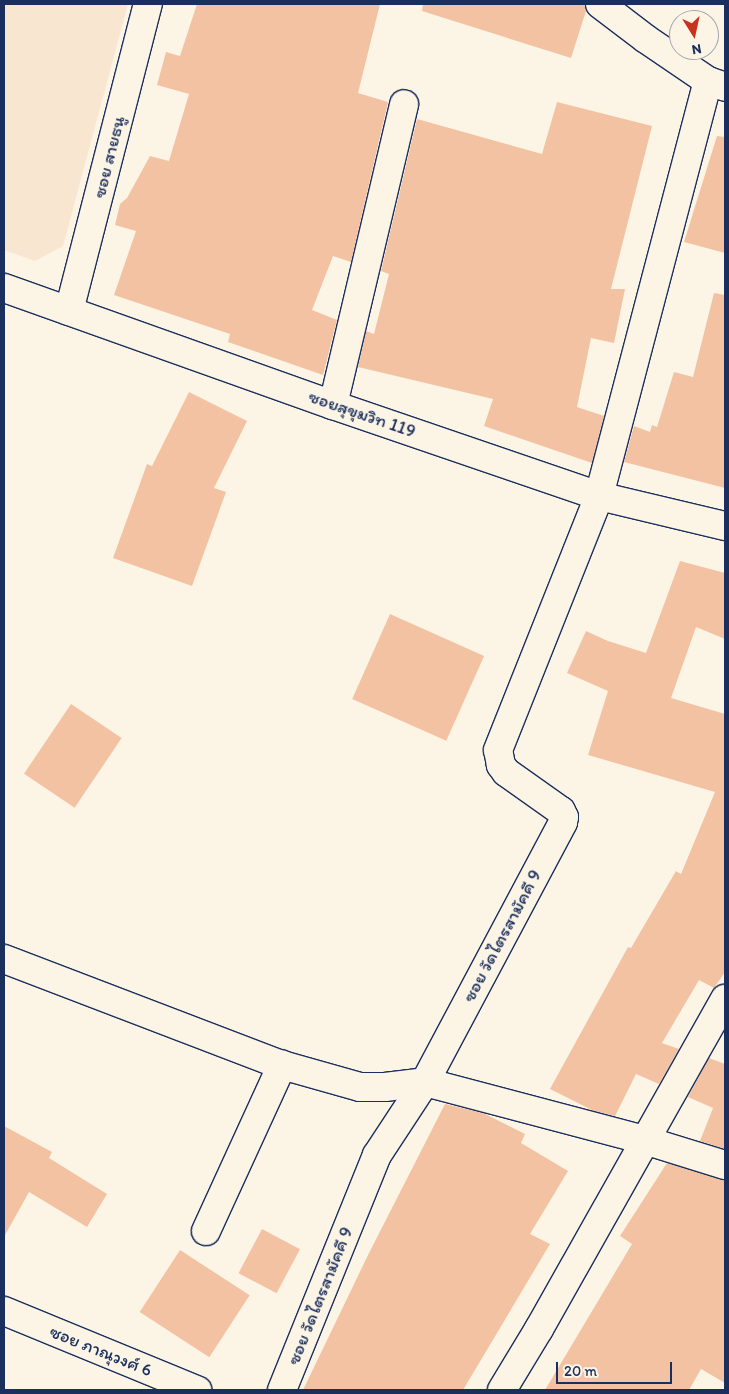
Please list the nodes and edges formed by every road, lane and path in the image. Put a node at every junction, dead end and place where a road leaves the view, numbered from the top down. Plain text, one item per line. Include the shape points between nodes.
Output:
1 (148, 4) edge
2 (600, 4) edge
3 (717, 84) edge
4 (404, 104) dead end
5 (4, 288) edge
6 (69, 311) junction
7 (334, 405) junction
8 (599, 496) junction
9 (725, 526) edge
10 (4, 958) edge
11 (725, 999) edge
12 (282, 1065) junction
13 (425, 1082) junction
14 (644, 1140) junction
15 (725, 1165) edge
16 (206, 1231) dead end
17 (4, 1311) edge
18 (197, 1390) edge
19 (282, 1390) edge
20 (502, 1390) edge

1 - 6 street, ซอย สายธนู
2 - 3 street via 646,39
3 - 8 street, ซอย วัดไตรสามัคคี 9
4 - 7 street
5 - 6 street, ซอยสุขุมวิท 119
6 - 7 street, ซอยสุขุมวิท 119
7 - 8 street, ซอยสุขุมวิท 119
8 - 9 street, ซอยสุขุมวิท 119
8 - 13 street, ซอย วัดไตรสามัคคี 9 via 498,750 506,772 561,811 563,822
10 - 12 street
11 - 14 street
12 - 13 street via 360,1087
12 - 16 street
13 - 14 street
13 - 19 street, ซอย วัดไตรสามัคคี 9 via 377,1155
14 - 15 street
14 - 20 street
17 - 18 street, ซอย ภาณุวงศ์ 6

